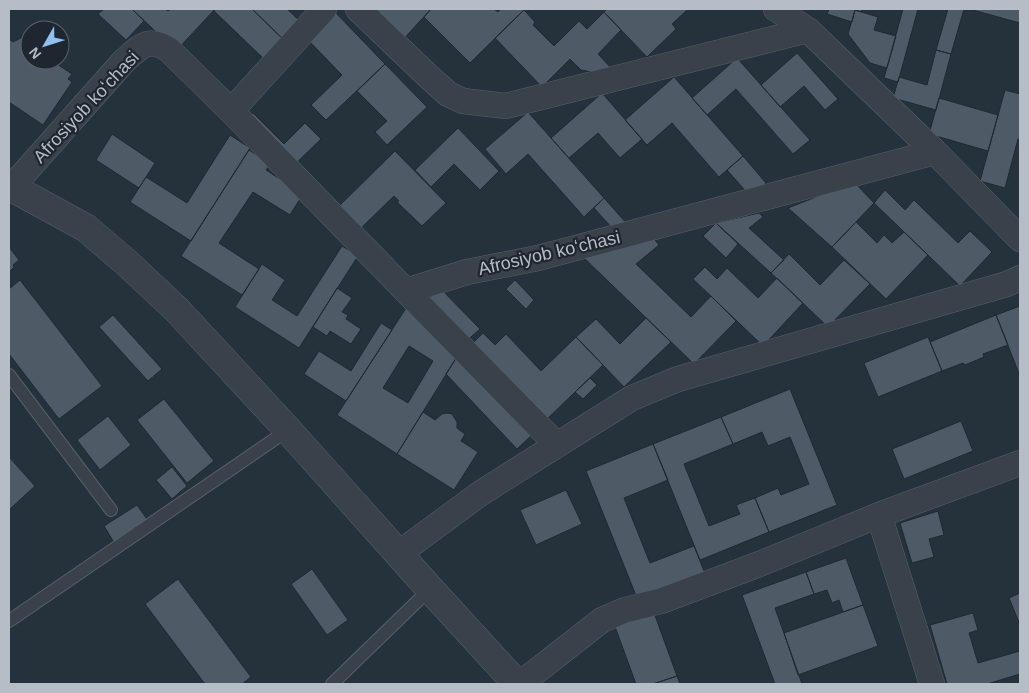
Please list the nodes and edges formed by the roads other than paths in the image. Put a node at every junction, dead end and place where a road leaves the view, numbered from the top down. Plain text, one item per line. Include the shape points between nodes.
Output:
1 (324, 9) edge
2 (358, 9) edge
3 (776, 9) edge
4 (808, 30) junction
5 (231, 111) junction
6 (935, 152) junction
7 (10, 187) edge
8 (1020, 239) edge
9 (1020, 278) edge
10 (406, 291) junction
11 (9, 375) edge
12 (288, 430) junction
13 (557, 445) junction
14 (1020, 463) edge
15 (111, 510) dead end
16 (879, 515) junction
17 (398, 554) junction
18 (430, 589) junction
19 (9, 621) edge
20 (332, 684) edge
21 (518, 684) edge
22 (932, 684) edge

1 - 5 street
2 - 4 street via 448,94 463,101 506,106
3 - 4 street
4 - 6 street
5 - 7 street, Afrosiyob koʻchasi via 169,50 154,42 147,44 124,61
5 - 10 street, Afrosiyob koʻchasi
6 - 8 street
6 - 10 street, Afrosiyob koʻchasi via 538,258 467,272
7 - 12 street via 86,228 128,264 177,310
9 - 13 street via 678,379 632,398
10 - 13 street
11 - 15 lane
12 - 17 street
12 - 19 lane
13 - 17 street via 481,493
14 - 16 street
16 - 21 street via 757,565 602,620
16 - 22 street
17 - 18 street
18 - 20 lane
18 - 21 street

